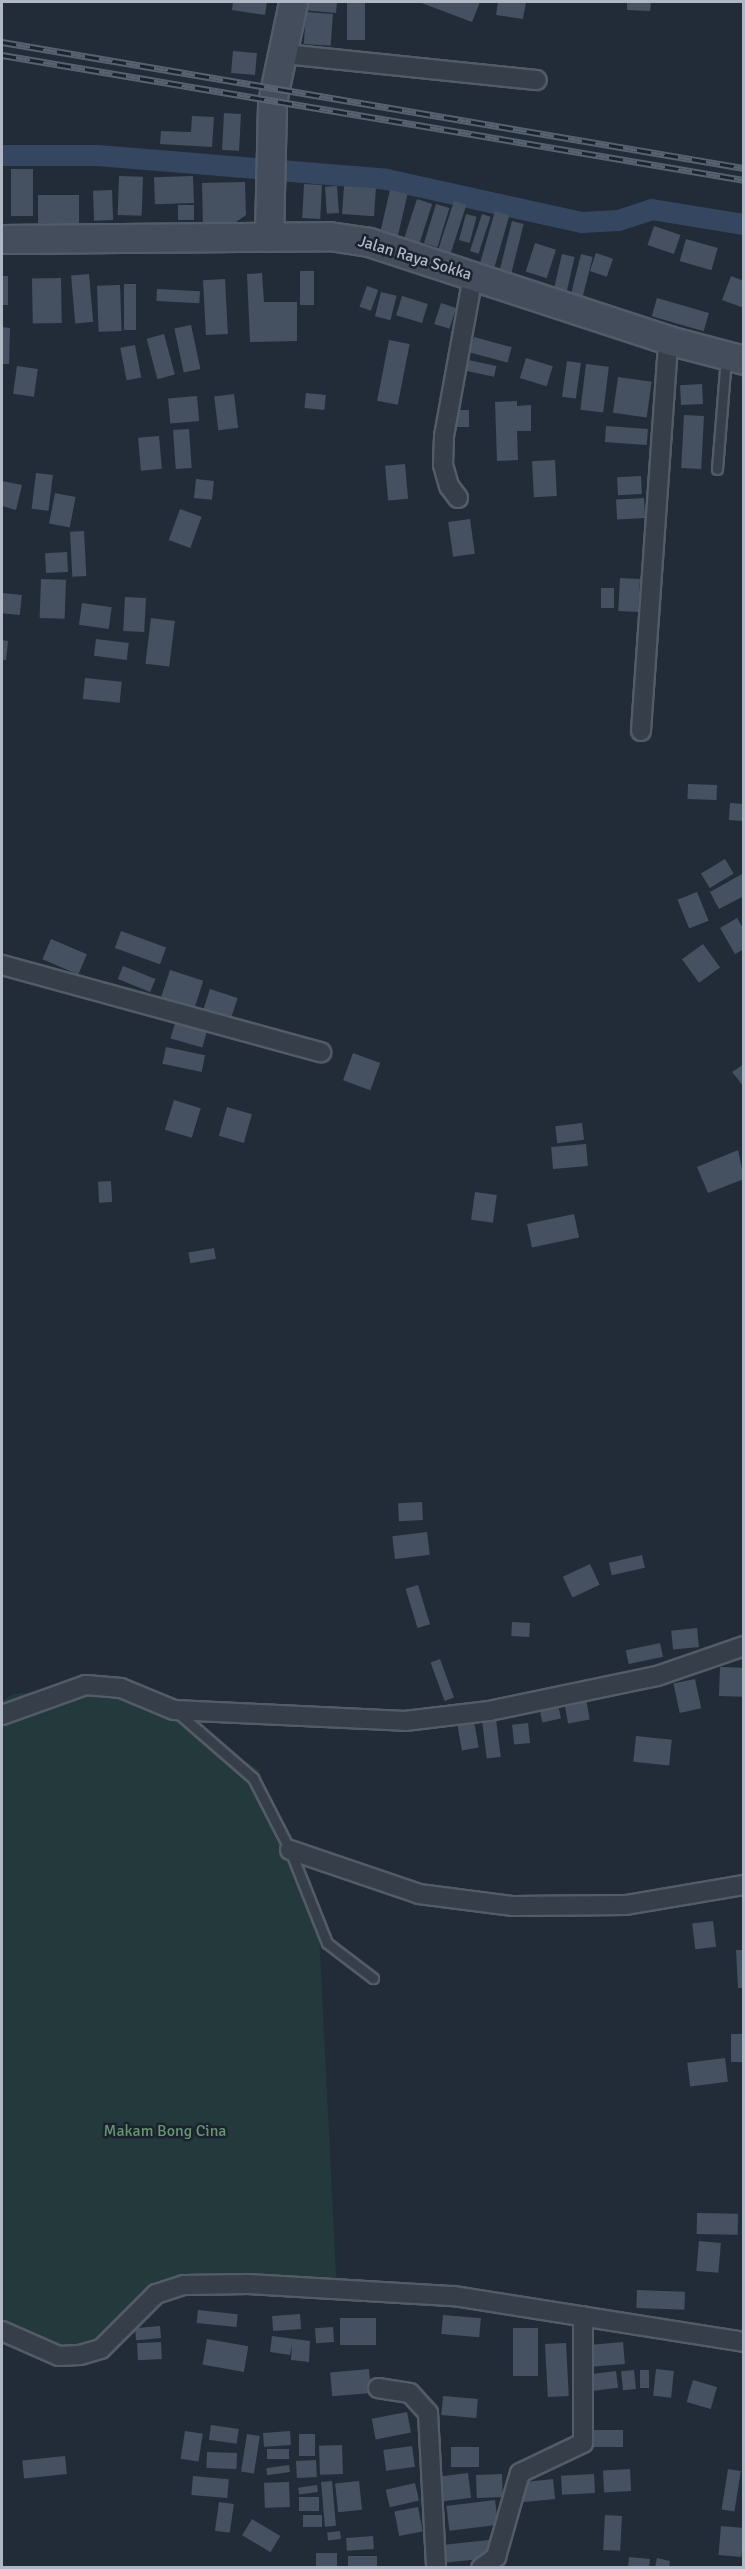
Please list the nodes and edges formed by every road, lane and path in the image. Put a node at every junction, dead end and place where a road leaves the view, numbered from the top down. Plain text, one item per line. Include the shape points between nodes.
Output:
1 (293, 2) edge
2 (284, 54) junction
3 (537, 80) dead end
4 (269, 237) junction
5 (2, 239) edge
6 (473, 276) junction
7 (668, 340) junction
8 (735, 358) edge
9 (717, 469) dead end
10 (458, 498) dead end
11 (641, 730) dead end
12 (2, 965) edge
13 (321, 1052) dead end
14 (744, 1646) edge
15 (174, 1710) junction
16 (2, 1715) edge
17 (290, 1850) junction
18 (744, 1885) edge
19 (373, 1978) dead end
20 (583, 2316) junction
21 (2, 2331) edge
22 (744, 2342) edge
23 (378, 2388) dead end
24 (436, 2568) edge
25 (481, 2568) edge

1 - 2 main road
2 - 3 street
2 - 4 main road via 272,102
4 - 5 main road, Jalan Raya Sokka
4 - 6 main road, Jalan Raya Sokka via 329,236 369,242
6 - 7 main road, Jalan Raya Sokka
6 - 10 street via 444,436 443,465 448,486
7 - 8 main road, Jalan Raya Sokka
7 - 11 street
8 - 9 lane
12 - 13 street
14 - 15 street via 657,1676 489,1711 405,1721
15 - 16 street via 121,1688 86,1685
15 - 17 lane via 253,1778
17 - 18 street via 410,1892 513,1906 626,1905
17 - 19 lane via 327,1943
20 - 21 street via 454,2296 249,2284 184,2285 156,2294 101,2349 80,2355 59,2356
20 - 22 street
20 - 25 street via 583,2443 520,2473 496,2558
23 - 24 street via 410,2393 428,2413

